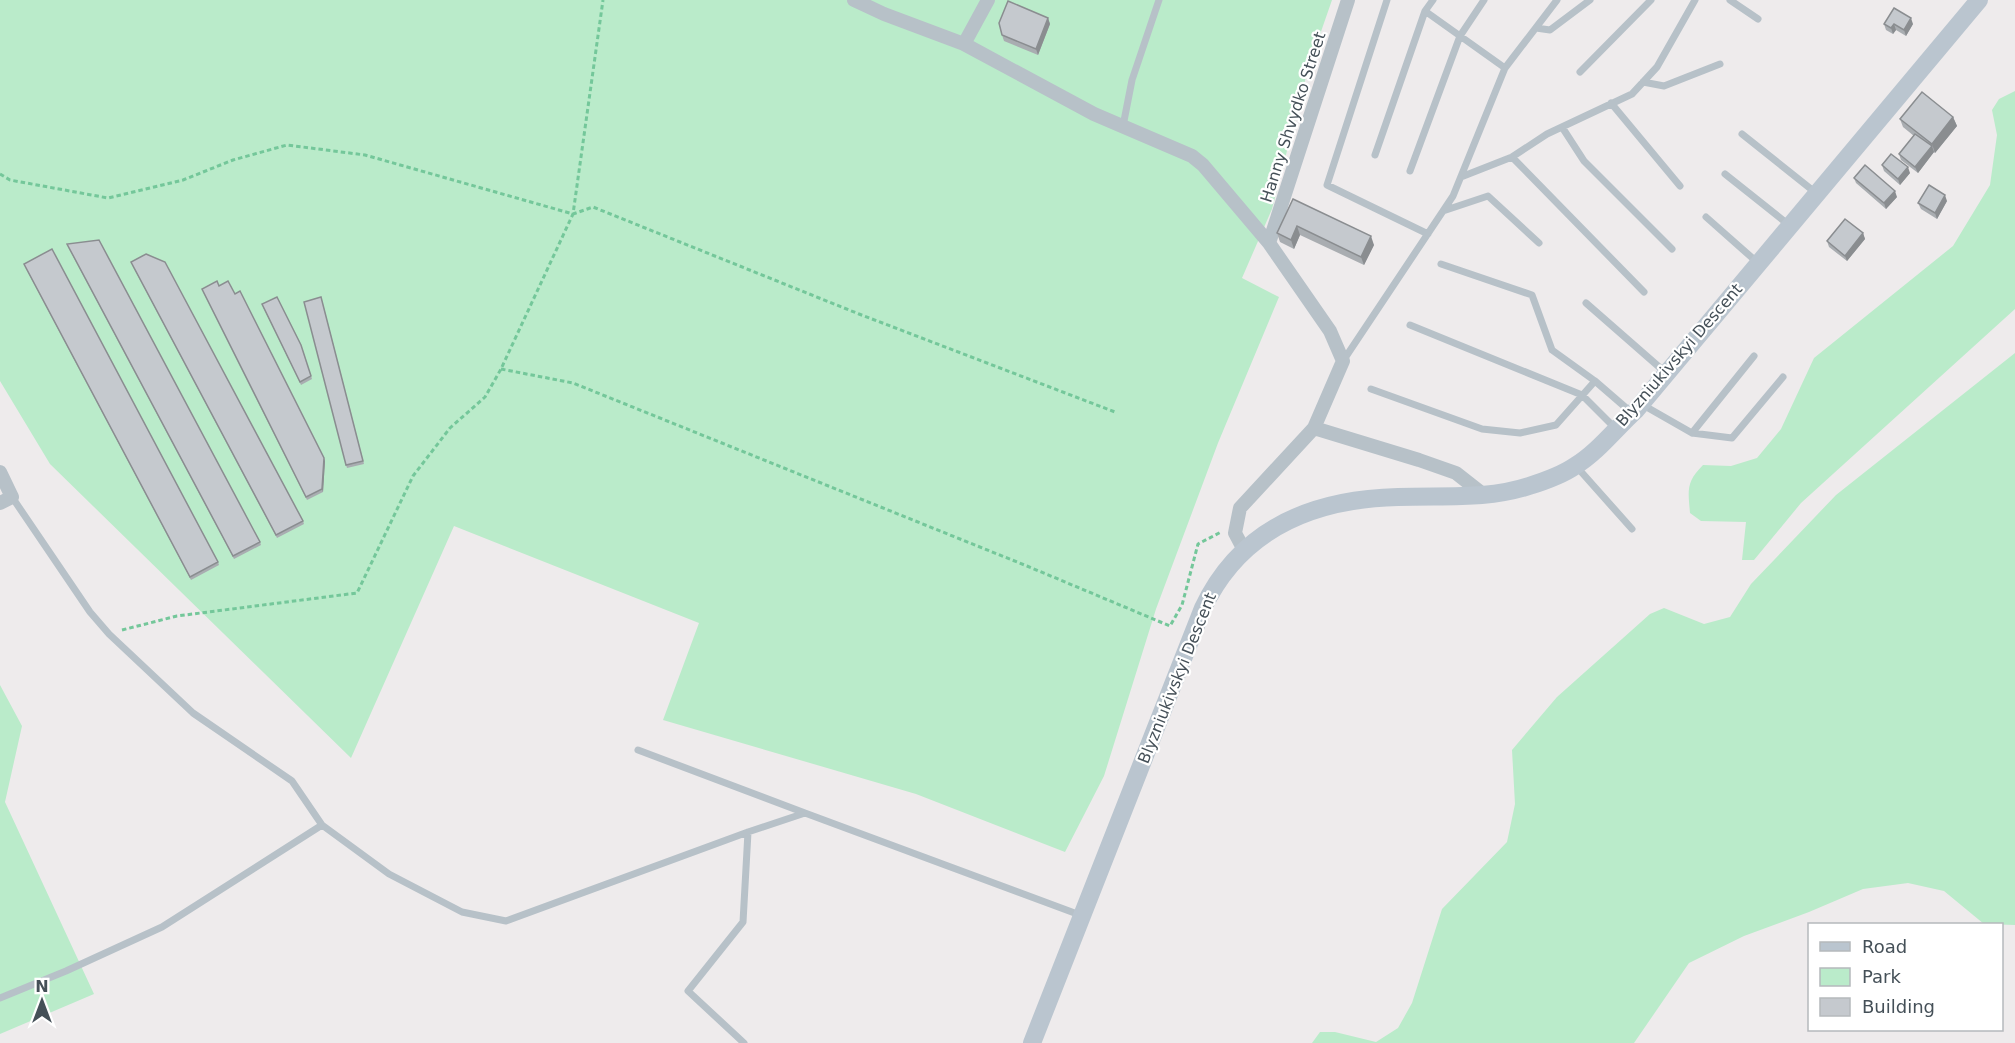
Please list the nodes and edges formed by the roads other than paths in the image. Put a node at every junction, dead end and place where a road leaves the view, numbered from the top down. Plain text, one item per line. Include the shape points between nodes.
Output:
1 (854, 0) edge
2 (988, 0) edge
3 (1159, 0) edge
4 (1348, 0) edge
5 (1387, 0) edge
6 (1433, 0) edge
7 (1484, 0) edge
8 (1557, 0) edge
9 (1590, 0) edge
10 (1651, 0) edge
11 (1694, 0) edge
12 (1730, 0) edge
13 (1979, 0) edge
14 (1425, 11) junction
15 (1758, 19) dead end
16 (1536, 28) junction
17 (1460, 36) junction
18 (964, 44) junction
19 (1720, 64) dead end
20 (1505, 68) junction
21 (1580, 72) dead end
22 (1643, 82) junction
23 (1611, 103) junction
24 (1123, 126) junction
25 (1562, 127) junction
26 (1742, 134) dead end
27 (1375, 155) dead end
28 (1512, 157) junction
29 (1410, 171) dead end
30 (1725, 174) dead end
31 (1461, 177) junction
32 (1680, 186) dead end
33 (1816, 193) junction
34 (1443, 211) junction
35 (1706, 217) dead end
36 (1789, 225) junction
37 (1428, 234) junction
38 (1269, 243) junction
39 (1539, 243) dead end
40 (1672, 249) dead end
41 (1758, 263) junction
42 (1441, 264) dead end
43 (1644, 292) dead end
44 (1586, 303) dead end
45 (1410, 325) dead end
46 (1754, 356) dead end
47 (1343, 361) junction
48 (1666, 373) junction
49 (1783, 377) dead end
50 (1595, 381) junction
51 (1371, 389) dead end
52 (1582, 395) junction
53 (1636, 408) junction
54 (1314, 428) junction
55 (1616, 429) junction
56 (1692, 433) junction
57 (1576, 466) junction
58 (0, 472) edge
59 (1484, 495) junction
60 (6, 500) edge
61 (1632, 529) dead end
62 (1244, 550) junction
63 (638, 750) dead end
64 (805, 813) junction
65 (322, 825) junction
66 (748, 832) junction
67 (1082, 916) junction
68 (0, 998) edge
69 (744, 1043) edge
70 (1032, 1043) edge

1 - 18 street
2 - 18 street
3 - 24 lane via 1132,80
4 - 38 street, Hanny Shvydko Street
5 - 37 lane via 1328,185
6 - 14 lane
7 - 17 lane
8 - 16 lane
9 - 16 lane via 1550,30
10 - 21 lane
11 - 22 lane via 1657,67
12 - 15 lane
13 - 33 street, Blyzniukivskyi Descent
14 - 17 lane
14 - 27 lane
16 - 20 lane
17 - 20 lane
17 - 29 lane
18 - 24 street
19 - 22 lane via 1664,86
20 - 31 lane
22 - 23 lane via 1632,94
23 - 25 lane
23 - 32 lane
24 - 38 street via 1192,156
25 - 28 lane
25 - 40 lane via 1584,161
26 - 33 lane
28 - 31 lane
28 - 43 lane
30 - 36 lane
31 - 34 lane
33 - 36 street, Blyzniukivskyi Descent
34 - 37 lane
34 - 39 lane via 1488,196
35 - 41 lane
36 - 41 street, Blyzniukivskyi Descent
37 - 47 lane
38 - 47 street via 1330,331
41 - 48 street, Blyzniukivskyi Descent
42 - 50 lane via 1532,295 1552,350
44 - 48 lane
45 - 52 lane
46 - 56 lane
47 - 54 street
48 - 53 street, Blyzniukivskyi Descent
49 - 56 lane via 1732,438
50 - 52 lane
50 - 53 lane
51 - 52 lane via 1482,429 1520,433 1556,425
52 - 55 lane
53 - 55 street, Blyzniukivskyi Descent
53 - 56 lane
54 - 59 street via 1456,473
54 - 62 street via 1240,508 1235,533
55 - 57 street, Blyzniukivskyi Descent
57 - 59 street, Blyzniukivskyi Descent via 1529,486
57 - 61 lane
58 - 60 street
59 - 62 street, Blyzniukivskyi Descent via 1366,498 1329,506 1270,530
60 - 65 lane via 109,634 192,713 292,781
62 - 67 street, Blyzniukivskyi Descent via 1226,569 1203,608
63 - 64 lane
64 - 66 lane
64 - 67 lane
65 - 66 lane via 389,874 462,912 506,921
65 - 68 lane via 162,927
66 - 69 lane via 743,922 688,991
67 - 70 street, Blyzniukivskyi Descent

